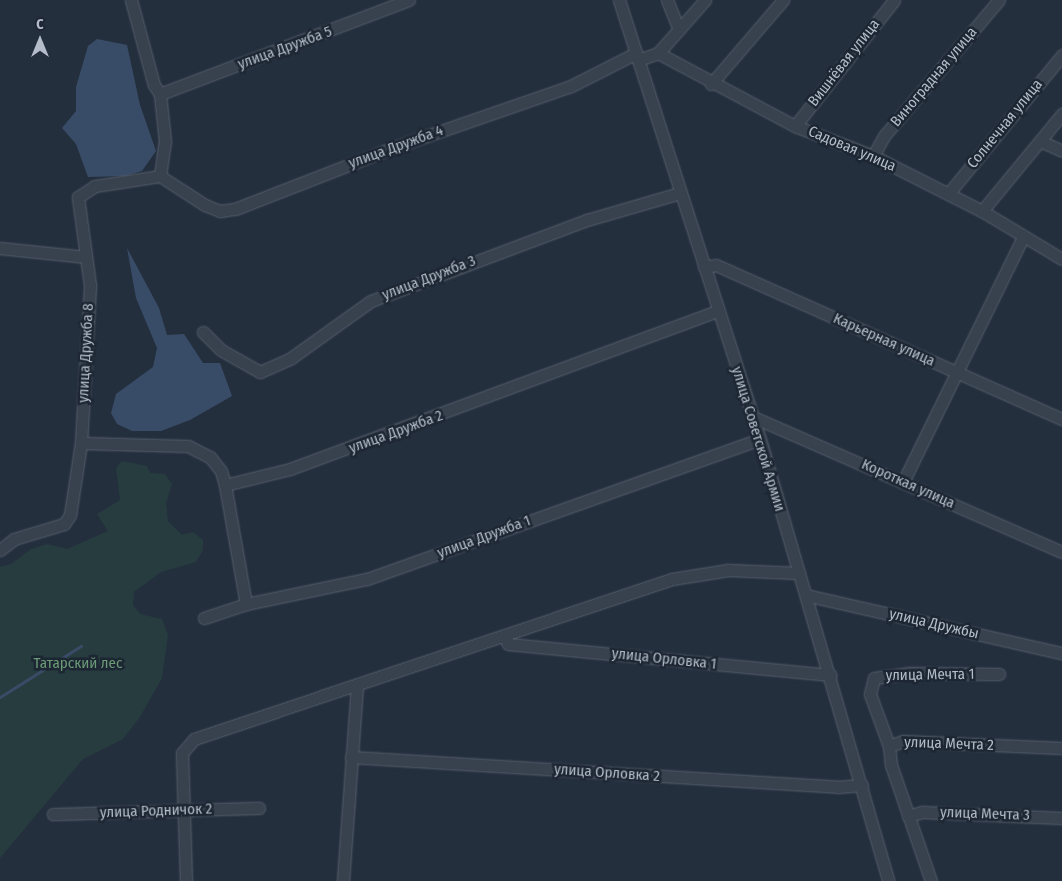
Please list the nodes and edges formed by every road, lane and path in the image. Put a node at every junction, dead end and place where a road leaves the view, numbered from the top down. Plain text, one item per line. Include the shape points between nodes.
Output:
1 (132, 0) edge
2 (409, 0) edge
3 (619, 0) edge
4 (667, 0) edge
5 (705, 0) edge
6 (784, 0) edge
7 (894, 0) edge
8 (999, 0) edge
9 (679, 30) junction
10 (658, 53) junction
11 (1062, 55) edge
12 (637, 56) junction
13 (711, 84) junction
14 (160, 94) junction
15 (1062, 114) edge
16 (795, 126) junction
17 (1040, 141) junction
18 (1062, 151) edge
19 (873, 156) junction
20 (160, 176) junction
21 (680, 193) junction
22 (948, 194) junction
23 (982, 211) junction
24 (1023, 237) junction
25 (0, 248) edge
26 (86, 257) junction
27 (1062, 258) edge
28 (704, 267) junction
29 (718, 311) junction
30 (203, 332) dead end
31 (956, 372) junction
32 (753, 417) junction
33 (1062, 419) edge
34 (760, 439) junction
35 (81, 443) junction
36 (904, 482) junction
37 (225, 485) junction
38 (0, 550) edge
39 (1062, 552) edge
40 (799, 573) junction
41 (806, 595) junction
42 (246, 604) junction
43 (204, 618) dead end
44 (505, 634) junction
45 (1062, 653) edge
46 (999, 674) dead end
47 (831, 675) junction
48 (357, 685) junction
49 (888, 746) junction
50 (1062, 748) edge
51 (351, 757) junction
52 (862, 785) junction
53 (259, 808) dead end
54 (184, 810) junction
55 (53, 814) dead end
56 (908, 816) junction
57 (1062, 818) edge
58 (186, 881) edge
59 (343, 881) edge
60 (888, 881) edge
61 (931, 881) edge

1 - 14 street via 154,85
2 - 14 street, улица Дружба 5
3 - 12 street, улица Советской Армии
4 - 9 street
5 - 9 street
6 - 13 street
7 - 16 street, Вишнёвая улица
8 - 19 street, Виноградная улица via 884,136
9 - 10 street
10 - 12 street
10 - 13 street, Садовая улица
11 - 22 street, Солнечная улица
12 - 20 street, улица Дружба 4 via 571,86 392,148 235,209 220,211 205,205
12 - 21 street, улица Советской Армии
13 - 16 street, Садовая улица
14 - 20 street via 165,141
15 - 17 street
16 - 19 street, Садовая улица
17 - 18 street
17 - 23 street
19 - 22 street, Садовая улица
20 - 26 street, улица Дружба 8 via 94,186 78,197
21 - 28 street, улица Советской Армии
21 - 30 street, улица Дружба 3 via 586,220 371,301 291,358 260,372 220,350
22 - 23 street, Садовая улица
23 - 24 street, Садовая улица
24 - 27 street, Садовая улица
24 - 31 street
25 - 26 street
26 - 35 street, улица Дружба 8 via 90,285
28 - 29 street, улица Советской Армии
28 - 31 street, Карьерная улица via 716,265
29 - 32 street, улица Советской Армии
29 - 37 street, улица Дружба 2 via 290,469
31 - 33 street, Карьерная улица
31 - 36 street
32 - 34 street, улица Советской Армии
32 - 36 street, Короткая улица
34 - 40 street, улица Советской Армии
34 - 42 street, улица Дружба 1 via 367,578
35 - 37 street via 188,446 210,457 221,471
35 - 38 street, улица Дружба 8 via 70,515 64,524 14,539
36 - 39 street, Короткая улица
37 - 42 street
40 - 41 street, улица Советской Армии
40 - 44 street via 728,570 672,579
41 - 45 street, улица Дружбы
41 - 47 street, улица Советской Армии
42 - 43 street, улица Дружба 1
44 - 47 street, улица Орловка 1 via 508,644
44 - 48 street
46 - 49 street, улица Мечта 1 via 909,673 874,678 870,694
47 - 52 street, улица Советской Армии
48 - 51 street
48 - 54 street via 194,739 182,753
49 - 50 street, улица Мечта 2 via 903,741
49 - 56 street, улица Мечта 2
51 - 52 street, улица Орловка 2 via 838,787
51 - 59 street
52 - 60 street, улица Советской Армии
53 - 54 street, улица Родничок 2
54 - 55 street, улица Родничок 2
54 - 58 street
56 - 57 street, улица Мечта 3 via 922,812
56 - 61 street, улица Мечта 2

